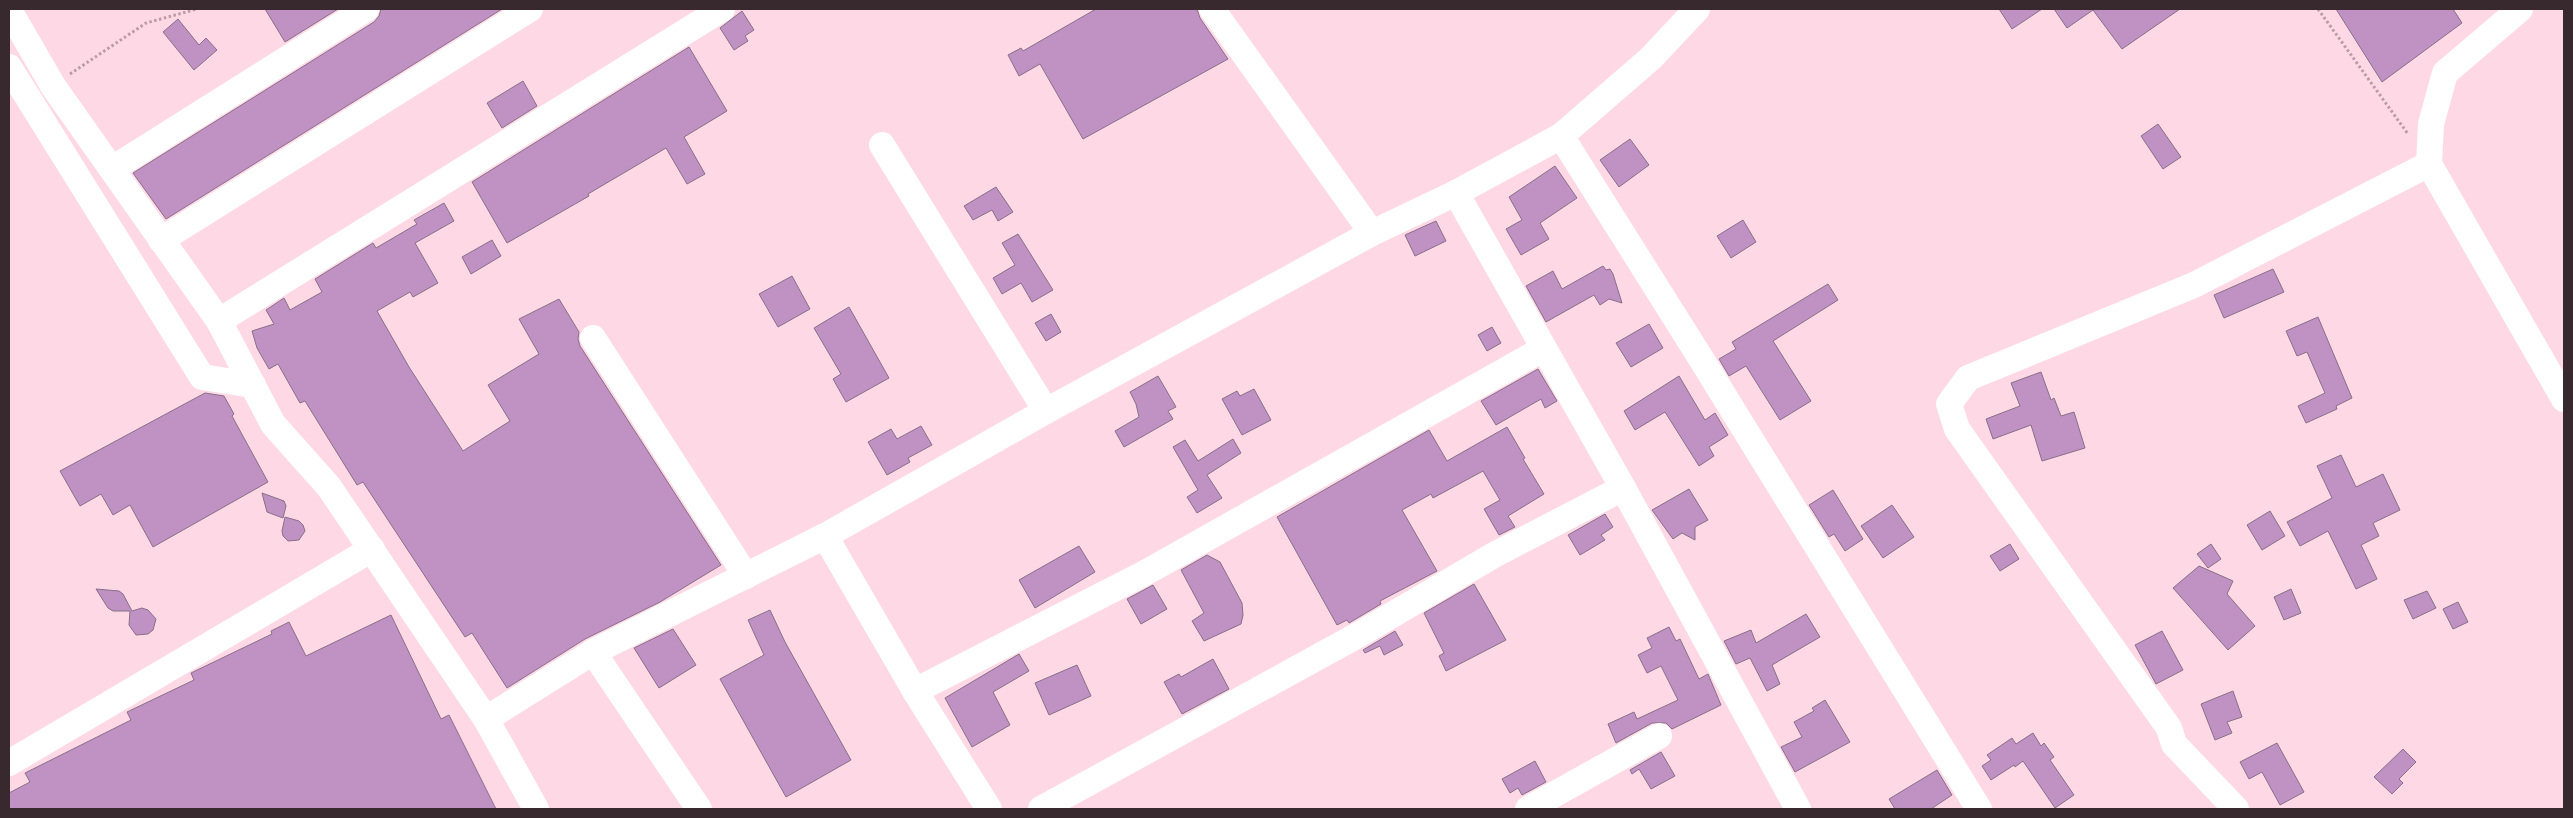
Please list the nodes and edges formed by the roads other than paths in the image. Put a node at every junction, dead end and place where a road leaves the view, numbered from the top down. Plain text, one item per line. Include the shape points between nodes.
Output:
1 (366, 9) edge
2 (530, 9) edge
3 (722, 9) edge
4 (1212, 9) edge
5 (1697, 9) edge
6 (2520, 9) edge
7 (9, 10) edge
8 (9, 67) edge
9 (1561, 136) junction
10 (882, 145) dead end
11 (2429, 164) junction
12 (112, 169) junction
13 (1456, 193) junction
14 (1372, 233) junction
15 (161, 240) junction
16 (219, 321) junction
17 (593, 338) dead end
18 (1544, 349) junction
19 (253, 385) junction
20 (2564, 399) edge
21 (1046, 412) junction
22 (1623, 488) junction
23 (826, 536) junction
24 (372, 549) junction
25 (746, 576) junction
26 (593, 652) junction
27 (915, 692) junction
28 (486, 719) junction
29 (1659, 736) dead end
30 (9, 763) edge
31 (536, 809) edge
32 (700, 809) edge
33 (989, 809) edge
34 (1041, 809) edge
35 (1528, 809) edge
36 (1798, 809) edge
37 (1979, 809) edge
38 (2236, 809) edge

1 - 12 street
2 - 15 street
3 - 16 street
4 - 14 street
5 - 9 street via 1651,58
6 - 11 street via 2444,73 2431,124
7 - 12 street via 53,86
8 - 19 street via 202,377
9 - 13 street
9 - 37 street
10 - 21 street
11 - 20 street
11 - 38 street via 2194,285 1968,378 1949,404 1957,429 2169,728 2174,744
12 - 15 street
13 - 14 street
13 - 18 street
14 - 21 street
15 - 16 street
16 - 19 street
17 - 25 street
18 - 22 street
18 - 27 street via 1145,573
19 - 24 street via 273,424 329,487
21 - 23 street
22 - 34 street via 1494,555 1358,635
22 - 36 street
23 - 25 street
23 - 27 street
24 - 28 street
24 - 30 street
25 - 26 street
26 - 28 street
26 - 32 street
27 - 33 street
28 - 31 street
29 - 35 street

